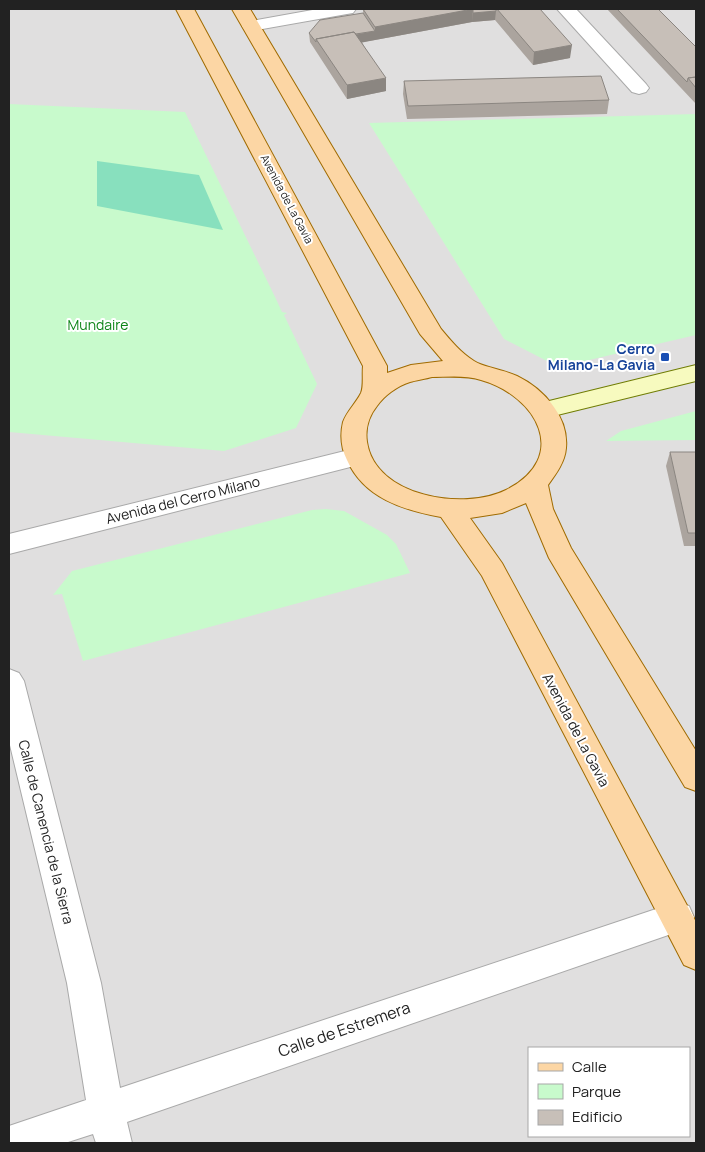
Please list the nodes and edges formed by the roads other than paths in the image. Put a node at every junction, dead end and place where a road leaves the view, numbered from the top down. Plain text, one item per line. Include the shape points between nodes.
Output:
1 (185, 9) edge
2 (347, 9) edge
3 (566, 9) edge
4 (246, 17) edge
5 (639, 88) dead end
6 (468, 369) junction
7 (696, 373) edge
8 (372, 394) junction
9 (545, 410) junction
10 (357, 457) junction
11 (535, 484) junction
12 (450, 510) junction
13 (9, 544) edge
14 (9, 681) edge
15 (696, 778) edge
16 (677, 916) junction
17 (696, 954) edge
18 (110, 1127) edge
19 (12, 1143) edge

1 - 8 main road, Avenida de La Gavia via 375,366
2 - 4 street
3 - 5 street
4 - 6 main road via 432,334
6 - 8 main road via 432,369 399,377
6 - 9 main road via 512,383
7 - 9 main road
8 - 10 main road via 359,412 353,432
9 - 11 main road via 555,434 552,460
10 - 12 main road via 374,480 408,501
10 - 13 street, Avenida del Cerro Milano
11 - 12 main road via 512,499 482,508
11 - 15 main road via 540,508 559,552
12 - 16 main road, Avenida de La Gavia via 492,570
14 - 18 street, Calle de Canencia de la Sierra via 84,982
16 - 17 main road, Avenida de La Gavia
16 - 18 street, Calle de Estremera
18 - 19 street, Calle de Estremera

